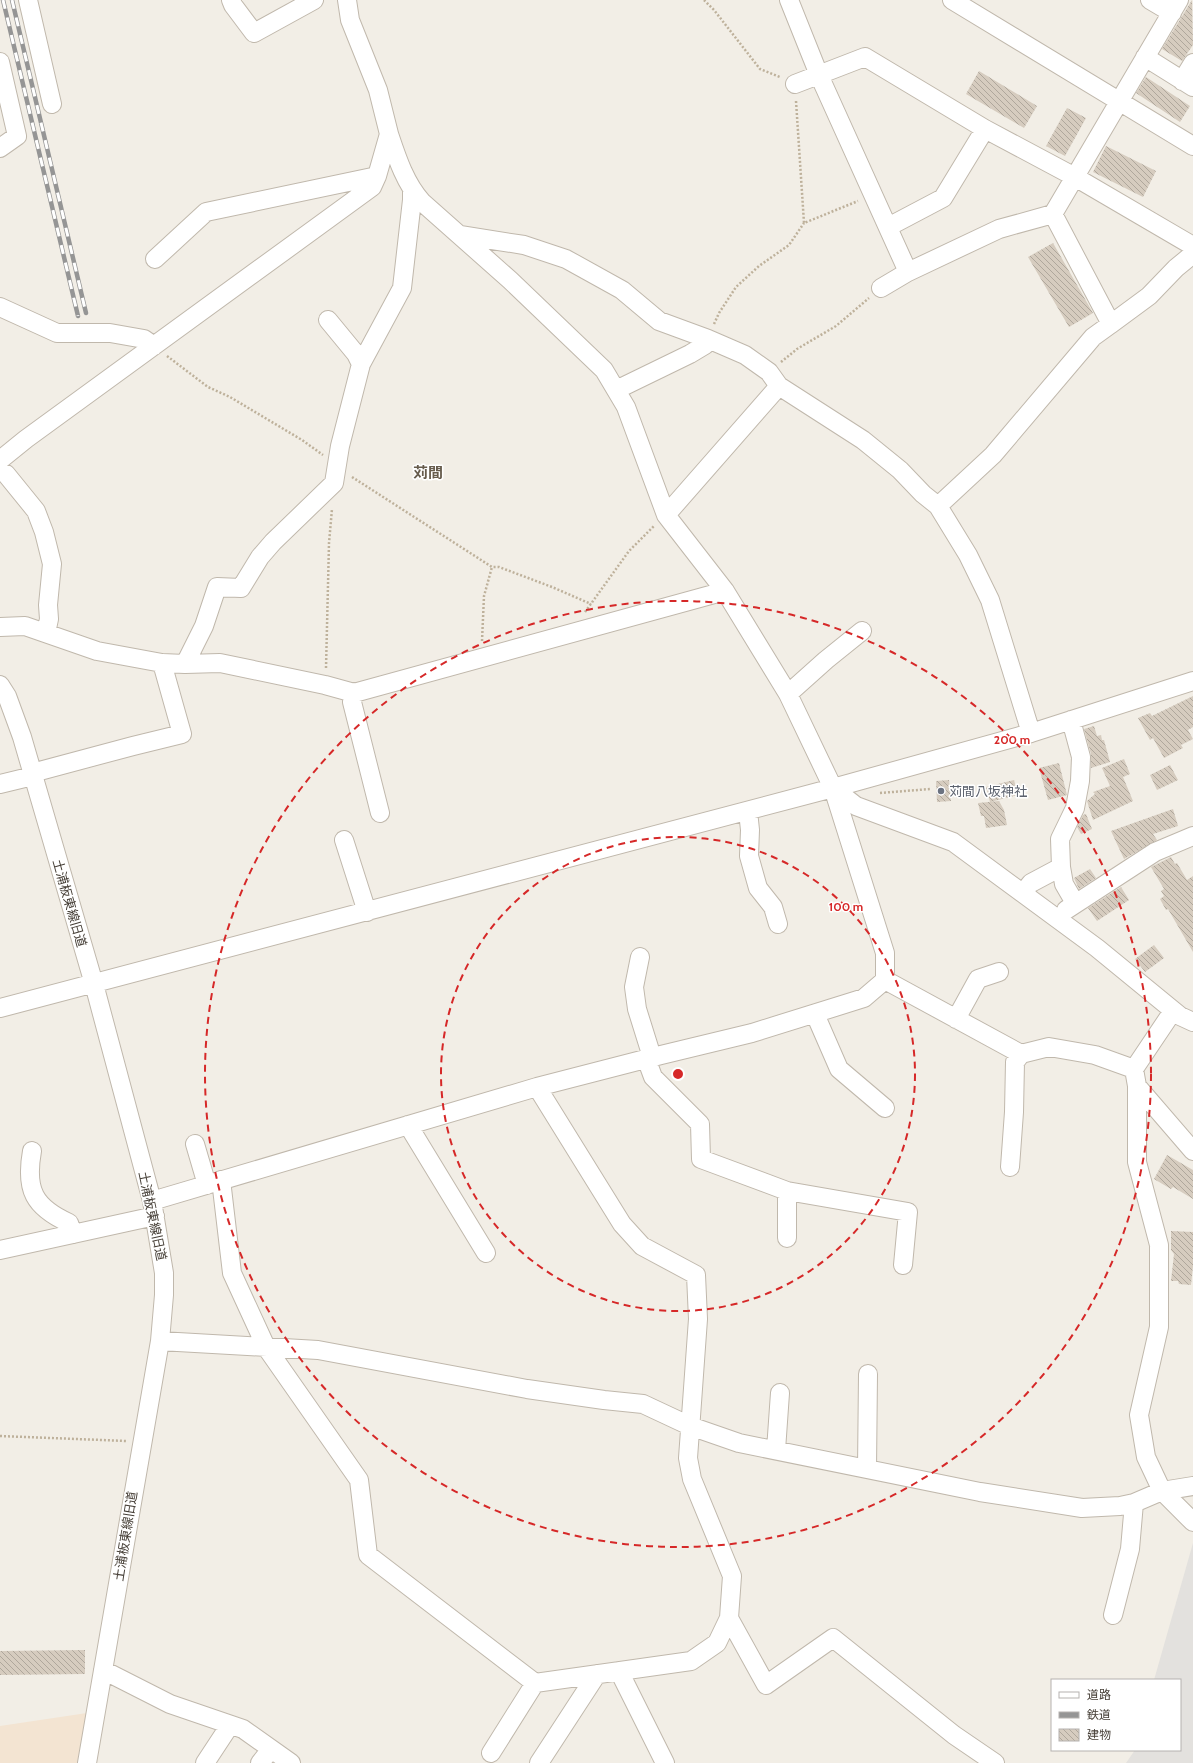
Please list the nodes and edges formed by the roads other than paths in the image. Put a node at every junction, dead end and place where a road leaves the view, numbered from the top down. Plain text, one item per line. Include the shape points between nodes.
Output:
1 (28, 0) edge
2 (231, 0) edge
3 (314, 0) edge
4 (347, 0) edge
5 (789, 0) edge
6 (952, 0) edge
7 (1150, 0) edge
8 (1176, 6) edge
9 (1145, 58) junction
10 (0, 62) edge
11 (1193, 63) edge
12 (819, 75) junction
13 (795, 84) road end
14 (1188, 84) edge
15 (1120, 101) junction
16 (52, 104) dead end
17 (985, 129) junction
18 (389, 134) junction
19 (1193, 146) edge
20 (0, 148) edge
21 (377, 176) junction
22 (1075, 177) junction
23 (412, 190) junction
24 (1053, 214) junction
25 (888, 227) junction
26 (460, 235) junction
27 (1193, 246) edge
28 (1193, 254) edge
29 (155, 259) dead end
30 (908, 272) junction
31 (881, 288) road end
32 (0, 307) edge
33 (328, 320) dead end
34 (1111, 324) junction
35 (708, 339) junction
36 (154, 346) junction
37 (361, 364) junction
38 (774, 379) junction
39 (616, 390) junction
40 (0, 460) edge
41 (0, 470) edge
42 (938, 506) junction
43 (666, 515) junction
44 (725, 591) junction
45 (0, 627) edge
46 (862, 631) dead end
47 (46, 633) junction
48 (162, 663) junction
49 (185, 664) junction
50 (1193, 681) edge
51 (0, 684) edge
52 (354, 693) junction
53 (788, 694) junction
54 (1071, 720) junction
55 (1031, 733) junction
56 (32, 774) junction
57 (0, 784) edge
58 (833, 788) junction
59 (748, 811) junction
60 (380, 813) dead end
61 (1193, 836) edge
62 (344, 840) dead end
63 (1061, 868) junction
64 (1023, 893) junction
65 (1075, 903) junction
66 (367, 912) junction
67 (1056, 917) junction
68 (778, 924) dead end
69 (640, 957) dead end
70 (999, 972) dead end
71 (884, 980) junction
72 (94, 984) junction
73 (0, 1008) edge
74 (1174, 1011) junction
75 (815, 1014) junction
76 (956, 1019) junction
77 (1193, 1022) edge
78 (1021, 1054) junction
79 (649, 1058) junction
80 (1136, 1078) junction
81 (538, 1087) junction
82 (885, 1108) dead end
83 (408, 1125) junction
84 (195, 1144) dead end
85 (1193, 1151) edge
86 (32, 1152) dead end
87 (1010, 1167) dead end
88 (214, 1183) junction
89 (787, 1191) junction
90 (153, 1208) junction
91 (73, 1234) junction
92 (787, 1238) dead end
93 (0, 1250) edge
94 (486, 1253) dead end
95 (903, 1265) dead end
96 (160, 1341) junction
97 (266, 1347) junction
98 (868, 1374) dead end
99 (780, 1393) dead end
100 (690, 1426) junction
101 (776, 1450) junction
102 (867, 1468) junction
103 (1193, 1486) edge
104 (1162, 1491) junction
105 (1134, 1503) junction
106 (1193, 1522) edge
107 (1113, 1615) dead end
108 (729, 1618) junction
109 (103, 1670) junction
110 (619, 1671) junction
111 (597, 1674) junction
112 (535, 1683) junction
113 (230, 1725) junction
114 (491, 1753) dead end
115 (266, 1756) edge
116 (87, 1763) edge
117 (205, 1763) edge
118 (291, 1763) edge
119 (539, 1763) edge
120 (665, 1763) edge
121 (995, 1763) edge

1 - 16 street
2 - 3 street via 254,33
4 - 18 street via 350,20 378,90
5 - 12 street
6 - 15 street
7 - 8 street
8 - 9 street
9 - 14 street
9 - 15 street
10 - 20 street via 16,136
11 - 14 street
12 - 13 street
12 - 17 street via 865,57
12 - 25 street
15 - 19 street
15 - 22 street
17 - 22 street
17 - 25 street via 943,198
18 - 21 street
18 - 23 street
21 - 29 street via 206,212
21 - 36 street via 372,187
22 - 24 street
22 - 27 street
23 - 26 street
23 - 37 street via 402,288
24 - 30 street via 999,229
24 - 34 street
25 - 30 street
26 - 35 street via 524,245 566,259 622,290 659,321
26 - 39 street via 604,370
28 - 34 street via 1149,296
30 - 31 street
32 - 36 street via 57,333 110,333 144,339
33 - 37 street
34 - 42 street via 1093,337 993,455
35 - 38 street via 745,355
35 - 39 street via 706,345 690,354
36 - 40 street
37 - 49 street via 335,475 260,557 241,588 217,587 204,626
38 - 42 street via 863,440
38 - 43 street
39 - 43 street via 626,407
41 - 47 street via 21,492 41,521 52,564
42 - 55 street via 968,555 990,600
43 - 44 street
44 - 52 street
44 - 53 street
45 - 47 street via 25,626
46 - 53 street
47 - 48 street via 97,651
48 - 49 street
48 - 56 street via 182,734
49 - 52 street via 220,664
50 - 54 street
51 - 56 street, 土浦板東線旧道 via 22,737
52 - 60 street via 352,702
53 - 58 street
54 - 55 street
54 - 63 street via 1080,757 1080,782 1075,808 1060,839
55 - 58 street
56 - 57 street
56 - 72 street, 土浦板東線旧道
58 - 59 street
58 - 64 street via 856,806 953,842
58 - 71 street via 886,953
59 - 66 street
59 - 68 street via 749,856 758,888 773,907
61 - 65 street via 1155,852
62 - 66 street
63 - 64 street via 1031,883
63 - 65 street via 1064,884
64 - 67 street
65 - 67 street
66 - 72 street
67 - 74 street
69 - 79 street via 634,987
70 - 76 street via 978,979
71 - 75 street via 864,998
71 - 76 street
72 - 73 street
72 - 90 street, 土浦板東線旧道
74 - 77 street
74 - 80 street
75 - 79 street via 752,1033
75 - 82 street via 839,1070
76 - 78 street
78 - 80 street via 1050,1048 1095,1055
78 - 87 street via 1015,1062
79 - 81 street
79 - 89 street via 653,1077 700,1124 701,1160
80 - 85 street
80 - 104 street via 1137,1162 1159,1245 1159,1327 1139,1415 1146,1457
81 - 83 street
81 - 100 street via 622,1224 642,1246 696,1275 698,1319
83 - 88 street
83 - 94 street
84 - 88 street
86 - 91 street via 28,1169 32,1191 42,1206 69,1223
88 - 90 street
88 - 97 street via 232,1273
89 - 92 street
89 - 95 street via 908,1212
90 - 91 street
90 - 96 street, 土浦板東線旧道 via 164,1273
91 - 93 street
96 - 97 street
96 - 109 street, 土浦板東線旧道
97 - 100 street via 318,1350 527,1389 643,1404
97 - 112 street via 359,1480 368,1556
98 - 102 street
99 - 101 street
100 - 101 street via 739,1443
100 - 108 street via 688,1458 692,1479 732,1576
101 - 102 street
102 - 105 street via 980,1492 1082,1508
103 - 104 street
104 - 105 street
104 - 106 street
105 - 107 street via 1130,1549
108 - 110 street via 716,1642 691,1661
108 - 121 street via 766,1685 833,1638 954,1735
109 - 113 street via 188,1712
109 - 116 street, 土浦板東線旧道
110 - 111 street
110 - 120 street
111 - 112 street
111 - 119 street
112 - 114 street
113 - 115 street via 243,1729
113 - 117 street
115 - 118 street

